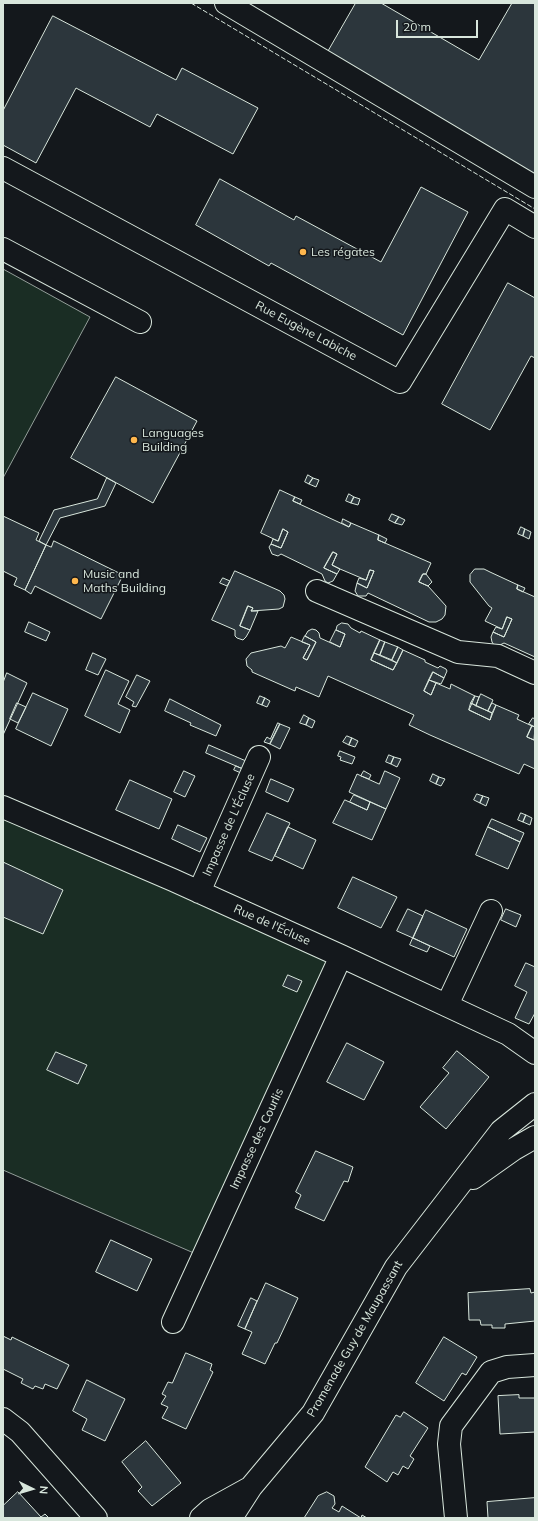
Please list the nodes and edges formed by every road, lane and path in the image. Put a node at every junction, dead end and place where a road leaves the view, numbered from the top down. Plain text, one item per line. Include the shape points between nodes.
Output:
1 (226, 3) edge
2 (3, 168) edge
3 (535, 187) edge
4 (535, 227) edge
5 (3, 250) edge
6 (140, 322) dead end
7 (317, 591) dead end
8 (535, 673) edge
9 (259, 757) dead end
10 (3, 807) edge
11 (200, 892) junction
12 (491, 911) dead end
13 (341, 956) junction
14 (447, 1005) junction
15 (535, 1053) edge
16 (535, 1104) edge
17 (535, 1137) edge
18 (456, 1190) junction
19 (173, 1322) dead end
20 (535, 1365) edge
21 (3, 1419) edge
22 (251, 1487) junction
23 (96, 1518) edge
24 (201, 1518) edge
25 (231, 1518) edge
26 (456, 1518) edge

1 - 3 street
2 - 4 street, Rue Eugène Labiche via 400,382 505,209
5 - 6 street
7 - 8 street via 458,652 498,656
9 - 11 street, Impasse de L'Écluse
10 - 11 street, Rue de l'Écluse
11 - 13 street, Rue de l'Écluse
12 - 14 street
13 - 14 street, Rue de l'Écluse
13 - 19 street, Impasse des Courlis
14 - 15 street, Rue de l'Écluse via 508,1034
16 - 18 street, Promenade Guy de Maupassant via 500,1131
17 - 18 street, Promenade Guy de Maupassant
18 - 22 street, Promenade Guy de Maupassant via 396,1267 313,1414
20 - 26 street via 507,1367 491,1372 450,1426 449,1444
21 - 23 street via 20,1432
22 - 24 street, Promenade Guy de Maupassant via 210,1510
22 - 25 street, Promenade Guy de Maupassant

